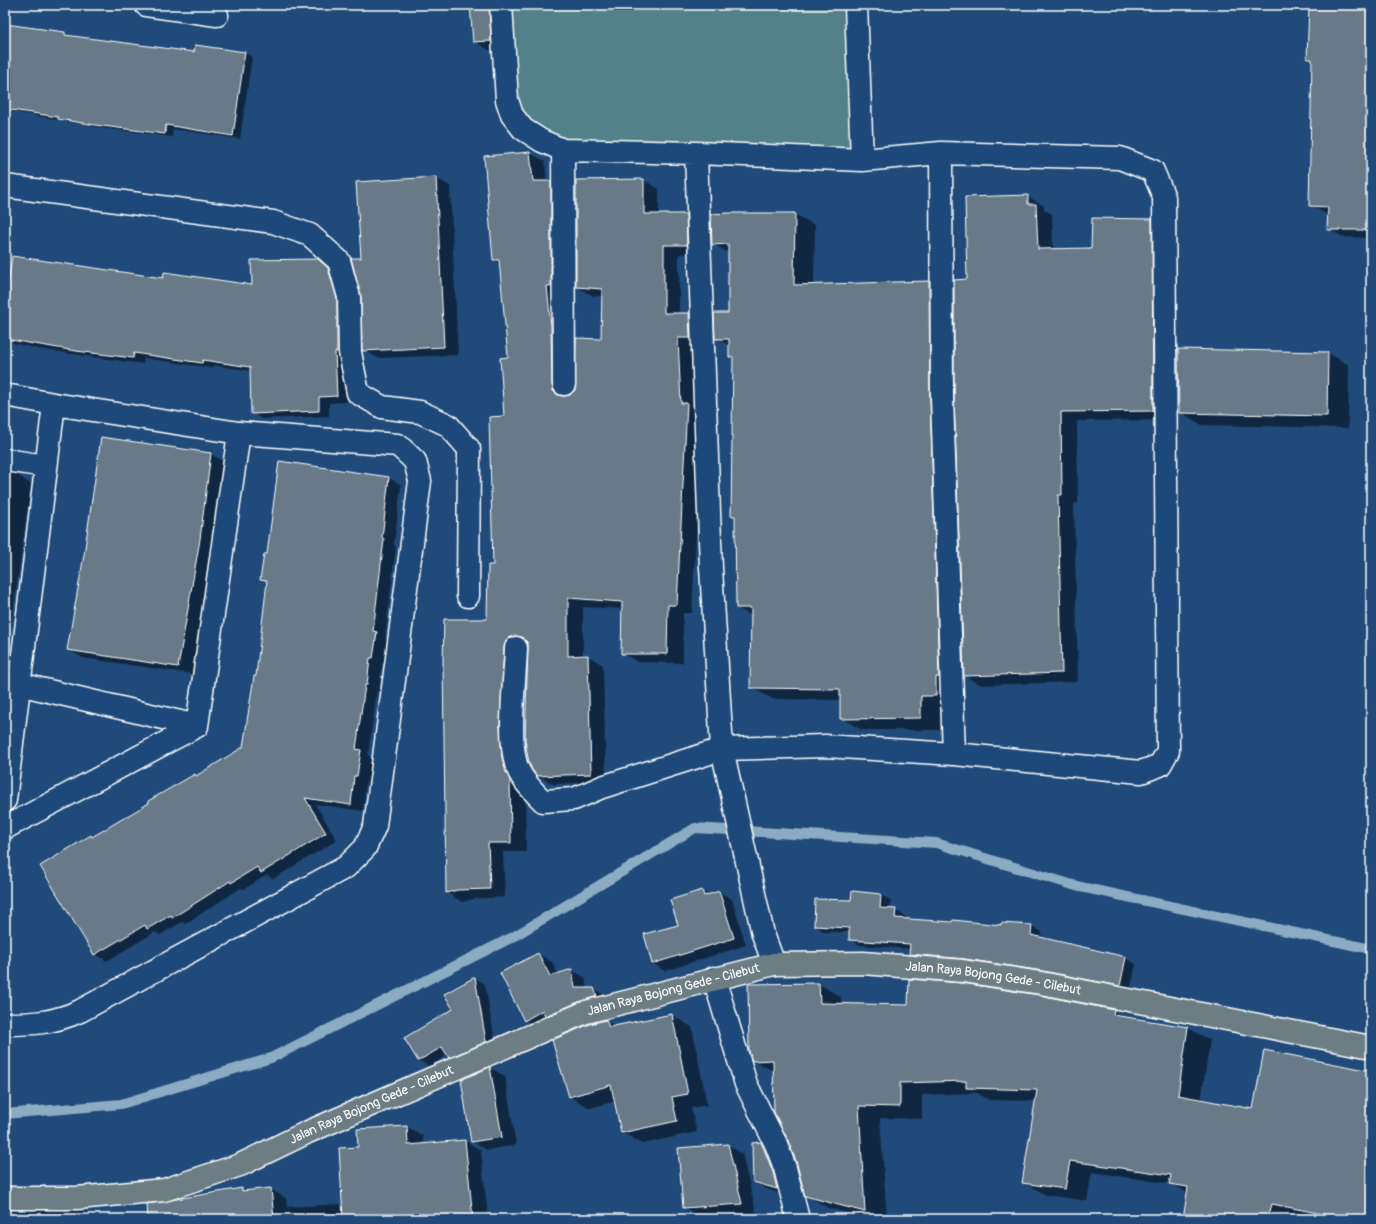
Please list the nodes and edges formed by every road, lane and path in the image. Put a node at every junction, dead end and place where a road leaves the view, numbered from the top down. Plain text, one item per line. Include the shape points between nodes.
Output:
1 (146, 5) edge
2 (501, 5) edge
3 (856, 5) edge
4 (217, 15) dead end
5 (563, 150) junction
6 (696, 153) junction
7 (941, 153) junction
8 (862, 160) junction
9 (5, 186) edge
10 (564, 384) dead end
11 (5, 395) edge
12 (54, 404) junction
13 (239, 433) junction
14 (5, 460) edge
15 (46, 466) junction
16 (468, 596) dead end
17 (516, 648) dead end
18 (19, 684) junction
19 (197, 726) junction
20 (722, 749) junction
21 (954, 754) junction
22 (5, 800) edge
23 (5, 828) edge
24 (774, 964) junction
25 (714, 978) junction
26 (5, 1024) edge
27 (1371, 1047) edge
28 (5, 1198) edge
29 (798, 1219) edge

1 - 4 street
2 - 5 street via 507,100 512,114 523,129
3 - 8 street
5 - 6 street
5 - 10 street
6 - 8 street
6 - 20 street via 711,568
7 - 8 street
7 - 21 street via 942,398
7 - 21 street via 1120,158 1153,171 1164,197 1168,751 1160,765 1141,772
9 - 16 street via 273,222 310,235 339,261 349,297 350,352 358,394 382,406 420,412 448,425 469,449
11 - 12 street
12 - 13 street
12 - 15 street
13 - 19 street
13 - 26 street via 398,445 415,461 420,481 375,826 365,848 346,867 80,1011 60,1020 36,1024
14 - 15 street
15 - 18 street
17 - 20 street via 512,747 523,778 543,801 574,800 602,787
18 - 19 street
18 - 22 street
19 - 23 street
20 - 21 street via 825,746
20 - 24 street via 763,934
24 - 25 main road, Jalan Raya Bojong Gede - Cilebut
24 - 27 main road, Jalan Raya Bojong Gede - Cilebut via 862,963 963,971 1041,983
25 - 28 main road, Jalan Raya Bojong Gede - Cilebut via 586,1012 308,1132 240,1165 164,1190 76,1198
25 - 29 street via 746,1084 776,1144

